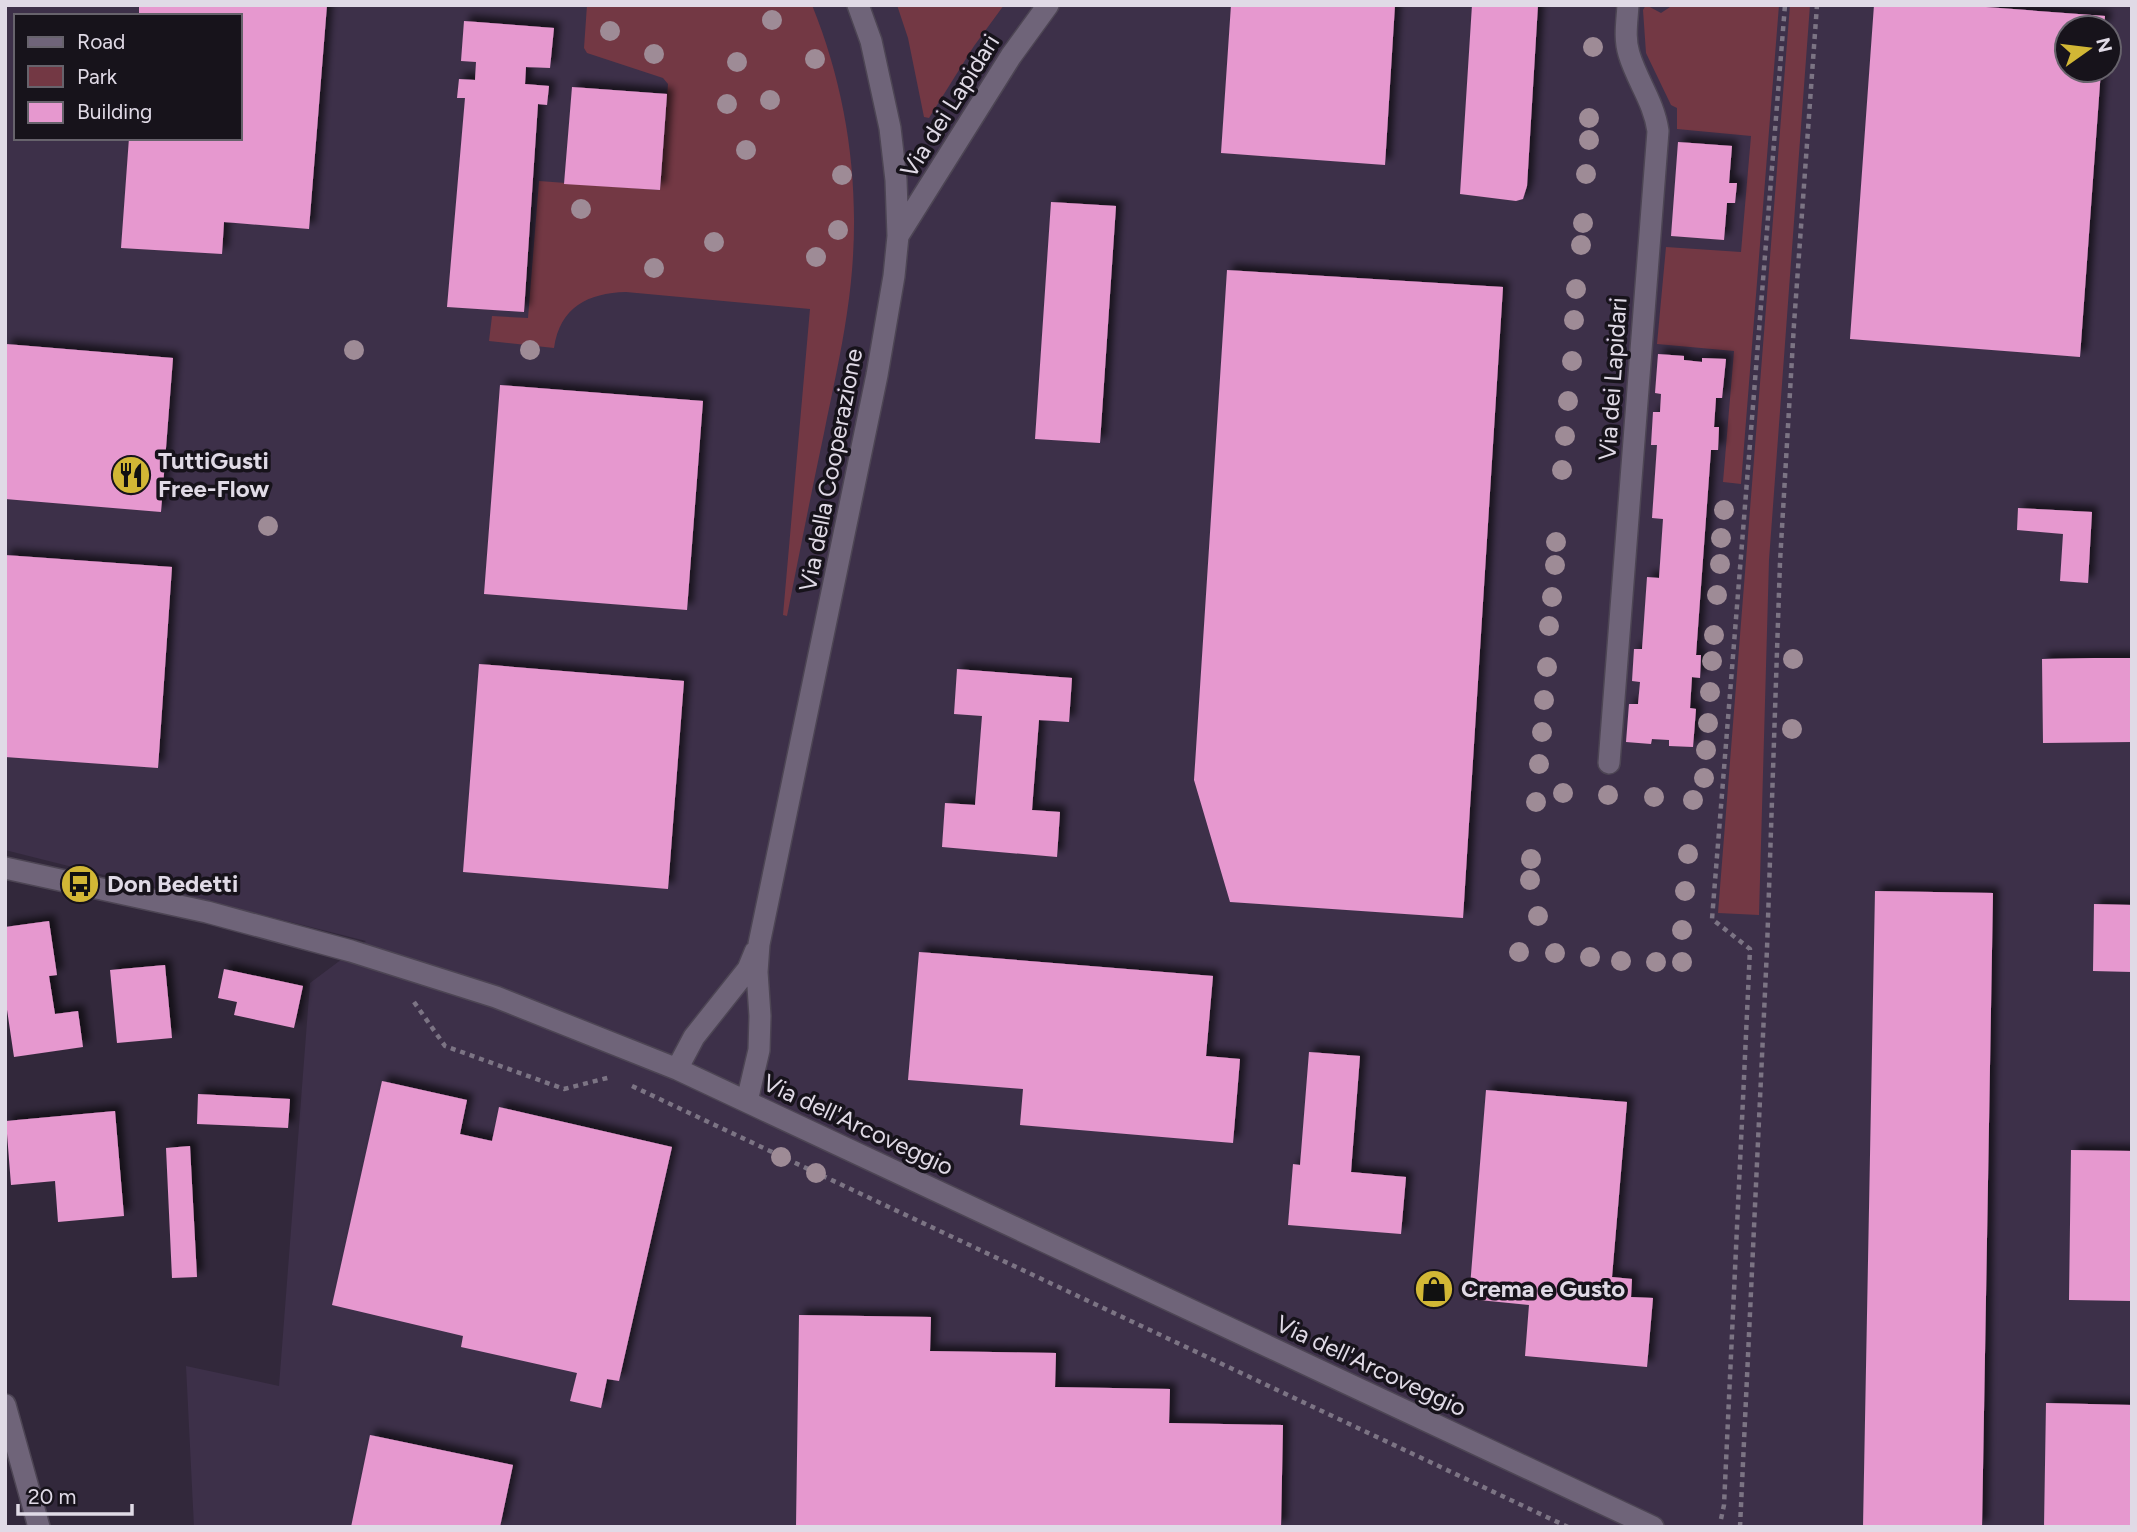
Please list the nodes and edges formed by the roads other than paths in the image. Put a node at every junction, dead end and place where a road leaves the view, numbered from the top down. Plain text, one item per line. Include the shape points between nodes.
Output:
1 (858, 5) edge
2 (1048, 5) edge
3 (1628, 5) edge
4 (898, 236) junction
5 (1609, 763) dead end
6 (5, 868) edge
7 (759, 944) junction
8 (677, 1069) junction
9 (747, 1101) junction
10 (5, 1405) edge
11 (39, 1527) edge
12 (1653, 1527) edge

1 - 4 street, Via della Cooperazione via 871,41 890,128
2 - 4 street, Via dei Lapidari
3 - 5 street, Via dei Lapidari via 1629,55 1656,113 1658,131
4 - 7 street, Via della Cooperazione via 887,325
6 - 8 street, Via dell'Arcoveggio via 207,912 351,950 496,997
7 - 8 street, Via della Cooperazione via 748,969 705,1021
7 - 9 street, Via della Cooperazione via 759,1050
8 - 9 street, Via dell'Arcoveggio
9 - 12 street, Via dell'Arcoveggio
10 - 11 street

